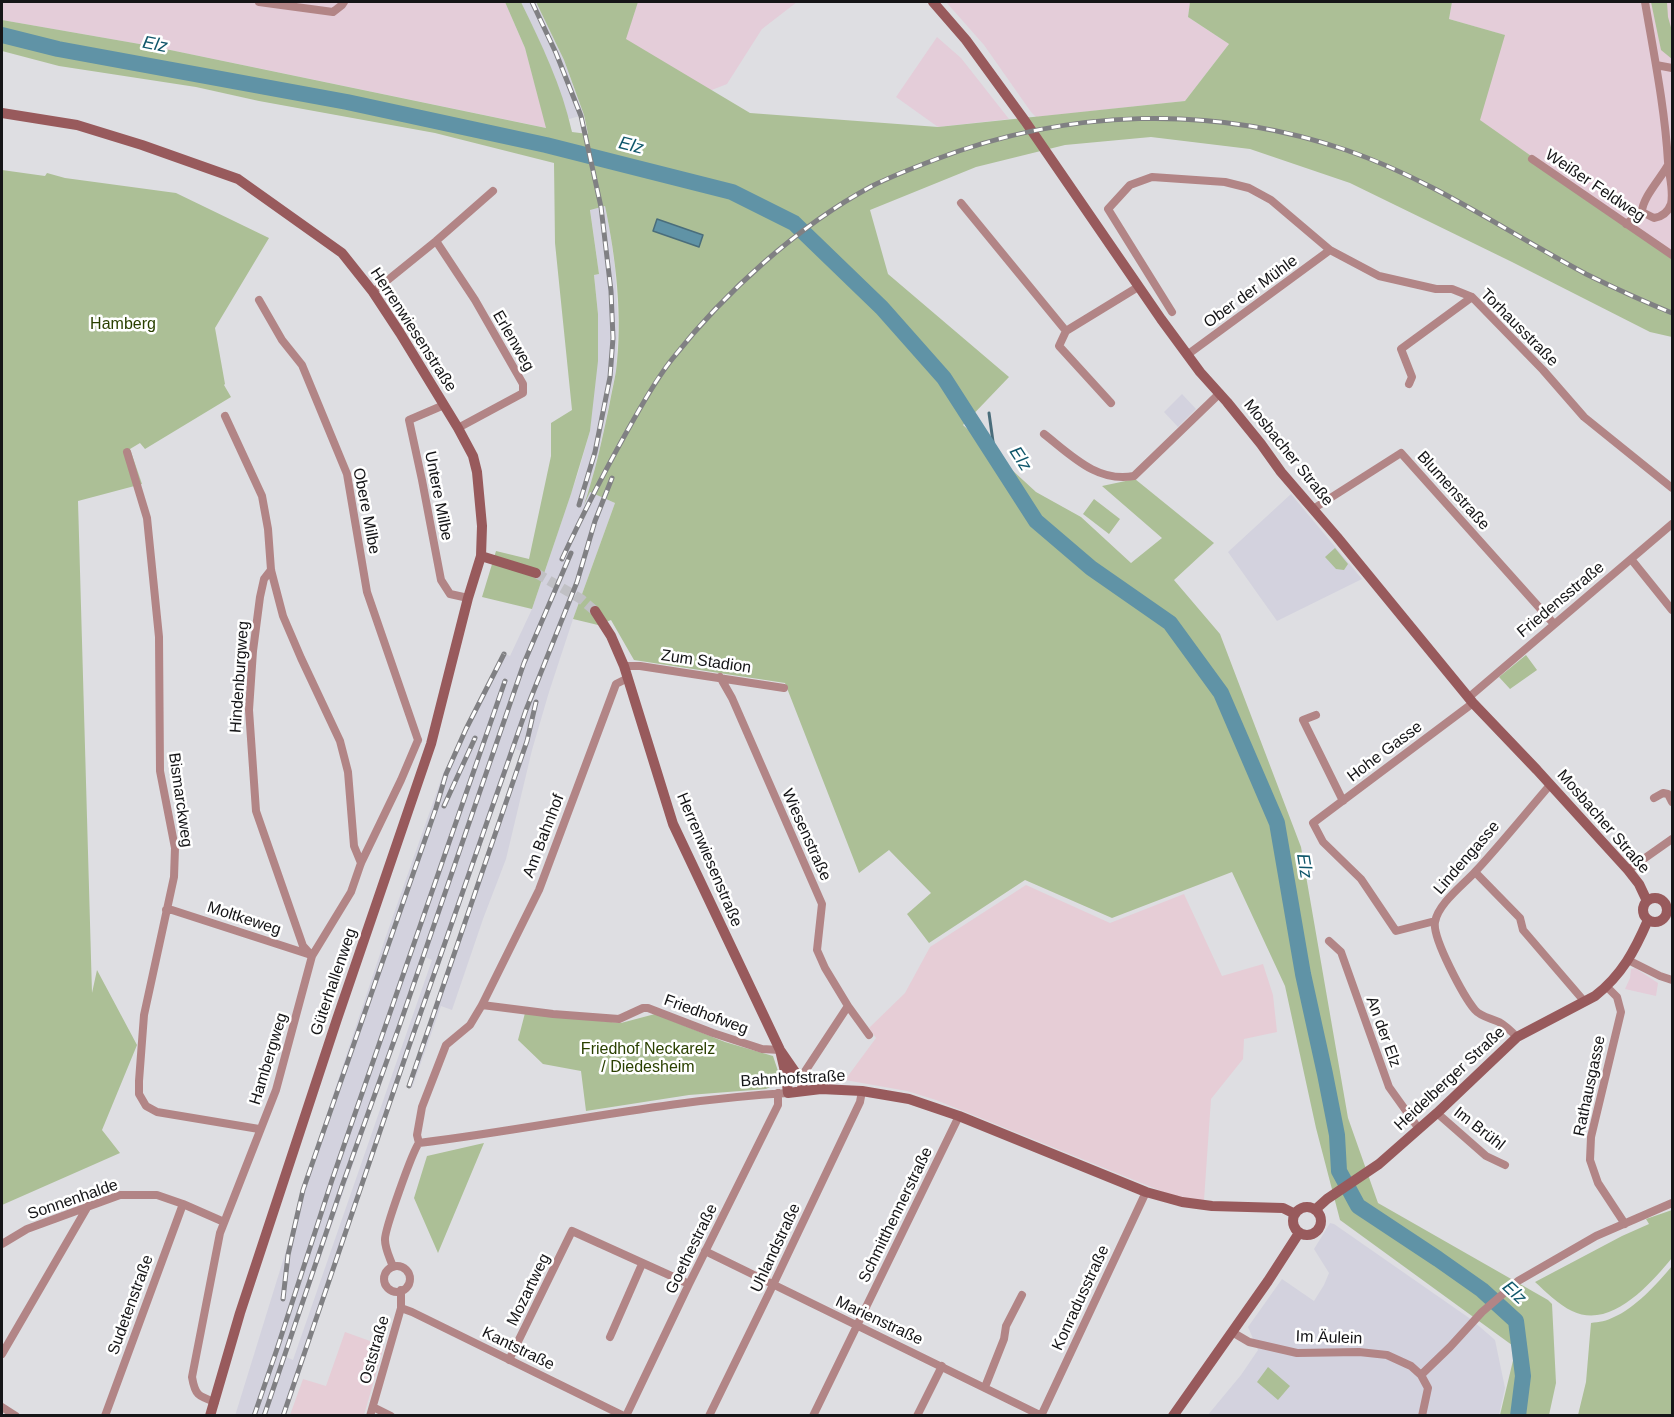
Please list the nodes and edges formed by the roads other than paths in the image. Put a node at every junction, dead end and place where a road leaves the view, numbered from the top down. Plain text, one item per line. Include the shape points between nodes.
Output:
1 (259, 2) edge
2 (344, 2) edge
3 (933, 2) edge
4 (1645, 2) edge
5 (1656, 65) junction
6 (1672, 68) edge
7 (2, 113) edge
8 (1532, 159) dead end
9 (1670, 159) edge
10 (493, 190) dead end
11 (962, 203) dead end
12 (1642, 212) junction
13 (1626, 224) junction
14 (436, 241) junction
15 (1330, 250) junction
16 (1672, 255) edge
17 (1138, 286) junction
18 (373, 292) junction
19 (1472, 297) junction
20 (259, 300) dead end
21 (1172, 312) dead end
22 (1066, 331) junction
23 (1187, 355) junction
24 (1409, 384) dead end
25 (1220, 393) junction
26 (1111, 404) dead end
27 (444, 405) junction
28 (225, 416) dead end
29 (458, 429) junction
30 (1044, 434) dead end
31 (127, 452) dead end
32 (1672, 488) edge
33 (1313, 508) junction
34 (1672, 524) edge
35 (481, 556) junction
36 (1631, 560) junction
37 (271, 570) junction
38 (536, 573) tunnel mouth
39 (468, 598) junction
40 (1672, 610) edge
41 (595, 612) tunnel mouth
42 (1554, 624) junction
43 (624, 666) junction
44 (720, 677) junction
45 (628, 678) junction
46 (784, 688) dead end
47 (1471, 700) junction
48 (1316, 715) dead end
49 (418, 740) junction
50 (431, 744) junction
51 (1550, 785) junction
52 (1654, 798) dead end
53 (1343, 801) junction
54 (1672, 802) edge
55 (1672, 839) edge
56 (361, 863) junction
57 (1628, 870) junction
58 (1475, 872) junction
59 (1647, 901) junction
60 (1670, 906) edge
61 (166, 910) junction
62 (1648, 920) junction
63 (1435, 921) junction
64 (1329, 941) dead end
65 (312, 956) junction
66 (1628, 960) junction
67 (1672, 980) edge
68 (1606, 987) junction
69 (1584, 1001) junction
70 (482, 1005) junction
71 (848, 1006) junction
72 (869, 1035) dead end
73 (1516, 1037) junction
74 (780, 1050) junction
75 (800, 1079) junction
76 (804, 1091) junction
77 (862, 1091) junction
78 (783, 1093) junction
79 (1437, 1113) junction
80 (960, 1116) junction
81 (260, 1129) junction
82 (1419, 1129) junction
83 (419, 1143) junction
84 (1505, 1165) dead end
85 (1146, 1192) junction
86 (1672, 1203) edge
87 (183, 1204) junction
88 (88, 1206) junction
89 (1316, 1209) junction
90 (1295, 1214) junction
91 (224, 1222) junction
92 (1625, 1224) junction
93 (1299, 1233) junction
94 (2, 1244) edge
95 (705, 1251) junction
96 (642, 1264) junction
97 (393, 1267) junction
98 (689, 1284) junction
99 (773, 1285) junction
100 (401, 1290) junction
101 (1022, 1295) dead end
102 (401, 1308) junction
103 (857, 1326) junction
104 (1232, 1332) junction
105 (610, 1338) dead end
106 (2, 1354) edge
107 (509, 1360) junction
108 (942, 1366) junction
109 (1421, 1375) junction
110 (985, 1387) junction
111 (215, 1402) junction
112 (2, 1407) edge
113 (373, 1407) junction
114 (1041, 1415) edge
115 (16, 1416) edge
116 (105, 1416) edge
117 (210, 1416) edge
118 (370, 1416) edge
119 (391, 1416) edge
120 (625, 1416) edge
121 (709, 1416) edge
122 (813, 1416) edge
123 (917, 1416) edge
124 (1173, 1416) edge
125 (1422, 1416) edge

1 - 2 street via 333,12
3 - 17 street, Mosbacher Straße via 1018,112
4 - 5 street
5 - 6 street
5 - 9 street
7 - 18 street, Herrenwiesenstraße via 77,124 238,179 342,253
8 - 13 street, Weißer Feldweg
9 - 12 street via 1643,203
9 - 12 street via 1670,206 1659,217
10 - 14 street
11 - 22 street
12 - 13 street
13 - 16 street, Weißer Feldweg
14 - 18 street
14 - 29 street, Erlenweg via 523,384 523,393
15 - 19 street, Torhausstraße via 1379,276 1452,289
15 - 21 street, Torhausstraße via 1271,200 1249,188 1225,182 1152,177 1130,185 1108,209
15 - 23 street, Ober der Mühle
17 - 22 street
17 - 23 street, Mosbacher Straße
18 - 27 street, Herrenwiesenstraße
19 - 24 street via 1401,349 1412,376
19 - 32 street, Torhausstraße via 1584,417
20 - 49 street, Obere Milbe via 302,365 347,474 367,592
22 - 26 street via 1059,346
23 - 25 street, Mosbacher Straße
25 - 30 street via 1134,476 1109,476 1086,467
25 - 33 street, Mosbacher Straße
27 - 29 street, Herrenwiesenstraße
27 - 39 street, Untere Milbe via 409,420 441,580 450,594
28 - 37 street via 262,496
29 - 35 street, Herrenwiesenstraße via 477,472
31 - 61 street, Bismarckweg via 147,518 159,637 160,771 175,848 174,877
33 - 42 street, Blumenstraße via 1401,453
33 - 47 street, Mosbacher Straße
34 - 36 street, Friedensstraße
35 - 38 street
35 - 39 street, Güterhallenweg
36 - 40 street
36 - 42 street, Friedensstraße
37 - 56 street via 283,616 340,741 348,772 354,846
37 - 65 street, Hindenburgweg via 264,579 260,597 249,710 255,811 303,946
39 - 50 street, Güterhallenweg
41 - 43 street, Herrenwiesenstraße
42 - 47 street, Friedensstraße
43 - 44 street, Zum Stadion
43 - 45 street, Herrenwiesenstraße
44 - 46 street, Zum Stadion
44 - 71 street, Wiesenstraße via 822,904 818,951
45 - 70 street, Am Bahnhof via 616,684 538,890
45 - 74 street, Herrenwiesenstraße via 673,824
47 - 51 street, Mosbacher Straße
47 - 53 street, Hohe Gasse
48 - 53 street via 1303,720
49 - 50 street
49 - 56 street, Hambergweg
50 - 111 street, Güterhallenweg via 240,1313
51 - 57 street, Mosbacher Straße
51 - 58 street, Lindengasse
52 - 54 street via 1668,794
53 - 63 street, Hohe Gasse via 1313,822 1323,842 1361,879 1396,931
55 - 57 street
56 - 65 street, Hambergweg via 351,892
57 - 59 street, Mosbacher Straße
58 - 63 street, Lindengasse via 1445,903
58 - 69 street via 1520,918 1523,930
59 - 60 street, Heidelberger Straße via 1658,898
59 - 62 street, Heidelberger Straße via 1643,910
60 - 62 street, Heidelberger Straße via 1662,920
61 - 65 street, Moltkeweg
61 - 81 street, Bismarckweg via 144,1015 139,1094 146,1106 157,1112
62 - 66 street, Heidelberger Straße
63 - 73 street, Lindengasse via 1449,966 1475,1010 1508,1027
64 - 82 street, An der Elz via 1341,952 1389,1088
65 - 81 street, Hambergweg via 276,1090
66 - 67 street
66 - 68 street, Heidelberger Straße
68 - 69 street, Heidelberger Straße
68 - 92 street, Rathausgasse via 1617,997 1621,1012 1591,1137 1590,1160 1598,1183
69 - 73 street, Heidelberger Straße
70 - 74 street, Friedhofweg via 619,1019 648,1008 752,1046
70 - 83 street, Am Bahnhof via 470,1025 446,1045 422,1107
71 - 72 street, Wiesenstraße
71 - 75 street
73 - 79 street, Heidelberger Straße
74 - 75 street, Herrenwiesenstraße
74 - 78 street, Herrenwiesenstraße
75 - 76 street, Herrenwiesenstraße
76 - 77 street, Bahnhofstraße
76 - 78 street, Bahnhofstraße
77 - 80 street, Bahnhofstraße via 909,1099
77 - 99 street, Uhlandstraße
78 - 83 street, Bahnhofstraße via 695,1101
78 - 95 street, Goethestraße
79 - 82 street, Heidelberger Straße
79 - 84 street, Im Brühl via 1486,1156
80 - 85 street, Bahnhofstraße
80 - 103 street, Schmitthennerstraße
81 - 91 street, Hambergweg
82 - 89 street, Heidelberger Straße via 1379,1164
83 - 97 street via 385,1237
85 - 90 street, Bahnhofstraße via 1182,1202 1283,1208
85 - 114 street, Konradusstraße
86 - 92 street
87 - 88 street, Sonnenhalde via 157,1195 120,1194
87 - 91 street, Sonnenhalde
87 - 116 street, Sudetenstraße
88 - 94 street, Sonnenhalde via 27,1229
88 - 106 street
89 - 90 street, Heidelberger Straße via 1302,1208
89 - 93 street via 1321,1218 1320,1229 1309,1236
90 - 93 street via 1294,1227
91 - 111 street, Hambergweg via 192,1377 194,1390
92 - 109 street via 1524,1277 1484,1310
93 - 104 street
95 - 98 street, Goethestraße
95 - 99 street, Marienstraße
96 - 98 street
96 - 105 street
96 - 107 street, Mozartweg via 572,1231
97 - 100 street via 402,1267 409,1274 408,1285
97 - 100 street via 385,1274 386,1284 393,1291
98 - 120 street, Goethestraße
99 - 103 street, Marienstraße
99 - 121 street, Uhlandstraße
100 - 102 street, Oststraße
101 - 110 street via 1006,1326
102 - 107 street, Kantstraße
102 - 113 street, Oststraße
103 - 108 street, Marienstraße
103 - 122 street, Schmitthennerstraße
104 - 109 street, Im Äulein via 1249,1341 1297,1353 1387,1355 1411,1365
104 - 124 street
107 - 120 street, Kantstraße
108 - 110 street, Marienstraße
108 - 123 street
109 - 125 street via 1428,1388
110 - 114 street, Marienstraße
111 - 117 street, Güterhallenweg
112 - 115 street
113 - 118 street, Oststraße
113 - 119 street

